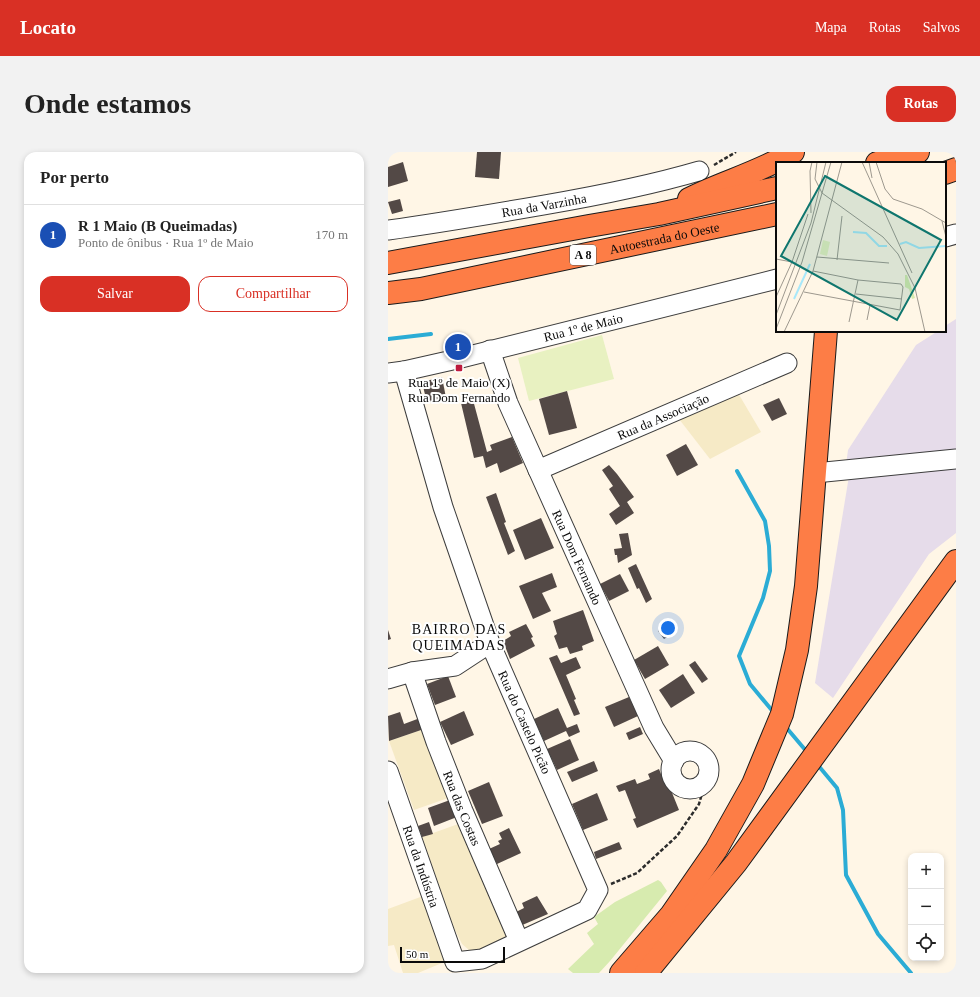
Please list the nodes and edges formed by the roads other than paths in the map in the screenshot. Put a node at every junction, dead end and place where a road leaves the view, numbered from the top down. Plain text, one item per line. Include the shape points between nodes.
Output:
1 (793, 152) edge
2 (868, 152) edge
3 (918, 152) edge
4 (777, 162) edge
5 (863, 162) edge
6 (881, 162) edge
7 (776, 163) edge
8 (956, 169) edge
9 (699, 172) road end
10 (946, 173) edge
11 (776, 188) edge
12 (659, 214) junction
13 (776, 214) edge
14 (389, 227) edge
15 (956, 234) edge
16 (946, 237) edge
17 (388, 263) edge
18 (776, 279) edge
19 (388, 293) edge
20 (826, 332) edge
21 (490, 350) junction
22 (787, 363) dead end
23 (396, 372) edge
24 (956, 459) edge
25 (538, 470) junction
26 (815, 473) junction
27 (956, 561) edge
28 (490, 643) junction
29 (412, 672) junction
30 (388, 679) edge
31 (674, 760) junction
32 (390, 781) edge
33 (519, 941) junction
34 (621, 973) edge
35 (646, 973) edge

1 - 4 highway
2 - 5 highway
3 - 6 highway
7 - 12 highway via 709,188
8 - 10 highway
9 - 14 street, Rua da Varzinha via 590,197 487,215
11 - 12 highway, Autoestrada do Oeste / A 8
12 - 17 highway, Autoestrada do Oeste / A 8
13 - 19 highway, Autoestrada do Oeste / A 8
15 - 16 street
18 - 21 street, Rua 1º de Maio
20 - 26 highway
21 - 23 street, Rua 1º de Maio
21 - 25 street, Rua Dom Fernando via 508,403
22 - 25 street, Rua da Associação
23 - 28 street, Rua do Castelo Picão
24 - 26 street
25 - 31 street, Rua Dom Fernando via 654,728
26 - 34 highway via 806,586 797,650 782,714 753,784 716,850 671,915
27 - 35 highway via 736,864
28 - 29 street via 455,666
28 - 33 street, Rua do Castelo Picão via 598,890 587,910
29 - 30 street
29 - 33 street, Rua das Costas via 463,811
31 - 31 street via 673,777 679,785 690,789 705,782 709,771 706,759 702,755 690,751
32 - 33 street, Rua da Indústria via 455,962 482,959

